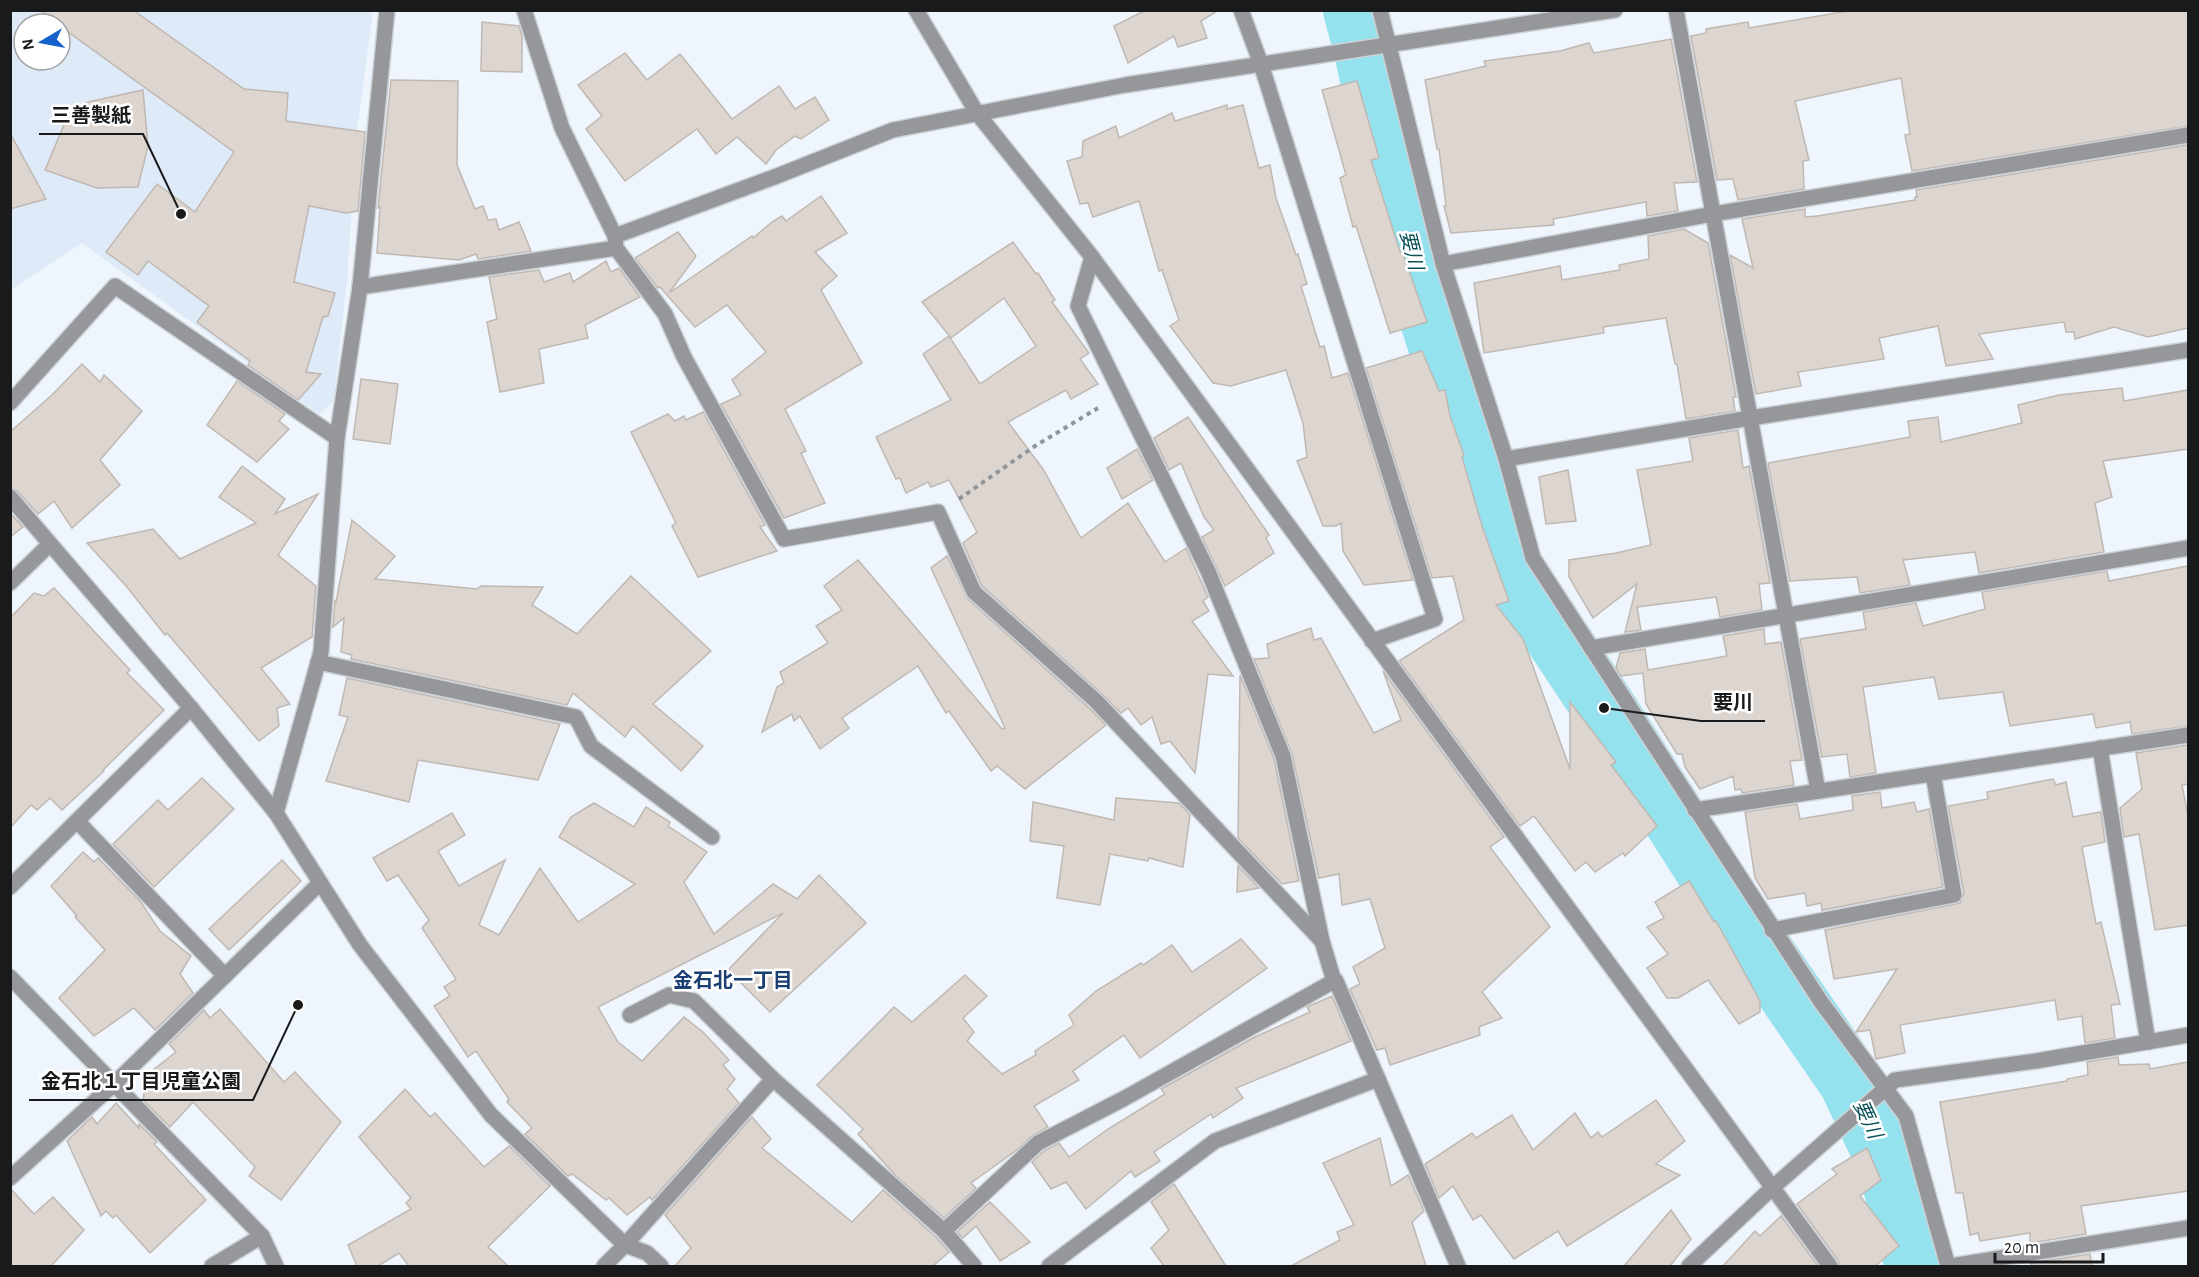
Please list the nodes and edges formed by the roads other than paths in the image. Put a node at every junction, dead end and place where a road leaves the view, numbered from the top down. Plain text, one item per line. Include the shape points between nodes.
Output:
1 (387, 10) edge
2 (524, 10) edge
3 (916, 10) edge
4 (1241, 10) edge
5 (1380, 10) edge
6 (1615, 10) edge
7 (1676, 10) edge
8 (1384, 45) junction
9 (1261, 64) junction
10 (977, 113) junction
11 (2188, 135) edge
12 (1713, 214) junction
13 (616, 242) junction
14 (1092, 257) junction
15 (1443, 264) junction
16 (360, 287) junction
17 (2188, 350) edge
18 (10, 403) edge
19 (1750, 418) junction
20 (337, 438) junction
21 (1506, 459) junction
22 (10, 497) edge
23 (50, 544) junction
24 (2188, 548) edge
25 (10, 583) edge
26 (1786, 615) junction
27 (1372, 641) junction
28 (1591, 648) junction
29 (318, 662) junction
30 (190, 708) junction
31 (2188, 735) edge
32 (2100, 748) junction
33 (1933, 774) junction
34 (1818, 791) junction
35 (1695, 810) junction
36 (276, 813) junction
37 (77, 821) junction
38 (712, 837) dead end
39 (320, 883) junction
40 (10, 887) edge
41 (1772, 930) junction
42 (1322, 941) junction
43 (225, 976) junction
44 (10, 977) edge
45 (1335, 981) junction
46 (630, 1016) dead end
47 (2188, 1035) edge
48 (2148, 1042) junction
49 (773, 1079) junction
50 (1378, 1079) junction
51 (114, 1084) junction
52 (1881, 1092) junction
53 (10, 1178) edge
54 (1772, 1188) junction
55 (2188, 1228) edge
56 (944, 1232) junction
57 (262, 1236) junction
58 (625, 1245) junction
59 (212, 1266) edge
60 (276, 1266) edge
61 (604, 1266) edge
62 (661, 1266) edge
63 (974, 1266) edge
64 (1049, 1266) edge
65 (1458, 1266) edge
66 (1689, 1266) edge
67 (1830, 1266) edge
68 (1949, 1266) edge

1 - 16 street
2 - 13 street via 562,128
3 - 10 street
4 - 9 street
5 - 8 street
6 - 8 street
7 - 12 street
8 - 9 street
8 - 15 street
9 - 10 street
9 - 27 street via 1435,619
10 - 13 street via 893,130
10 - 14 street
11 - 12 street
12 - 15 street
12 - 19 street
13 - 16 street
13 - 42 street via 665,314 684,357 784,539 938,512 974,592 1096,701
14 - 27 street
14 - 42 street via 1078,306 1208,571 1283,756
15 - 21 street
16 - 20 street
17 - 19 street
18 - 20 street via 115,286
19 - 21 street
19 - 26 street
20 - 29 street
21 - 28 street via 1533,558
22 - 23 street
23 - 25 street
23 - 30 street
24 - 26 street
26 - 28 street
26 - 34 street
27 - 54 street
28 - 35 street
29 - 36 street
29 - 38 street via 576,717 591,746
30 - 36 street
30 - 37 street
31 - 32 street
32 - 33 street
32 - 48 street
33 - 34 street
33 - 41 street via 1954,895
34 - 35 street
35 - 41 street
36 - 39 street
37 - 40 street
37 - 43 street
39 - 43 street
39 - 58 street via 360,945 491,1115
41 - 52 street
42 - 45 street
43 - 51 street
44 - 51 street
45 - 50 street
45 - 56 street via 1038,1143
46 - 49 street via 669,995 694,1001
47 - 48 street
48 - 52 street via 1895,1080
49 - 56 street
49 - 58 street
50 - 64 street via 1215,1141
50 - 65 street
51 - 53 street
51 - 57 street
52 - 54 street
52 - 68 street via 1906,1116
54 - 66 street
54 - 67 street
55 - 68 street
56 - 63 street
57 - 59 street
57 - 60 street
58 - 61 street
58 - 62 street via 647,1253

